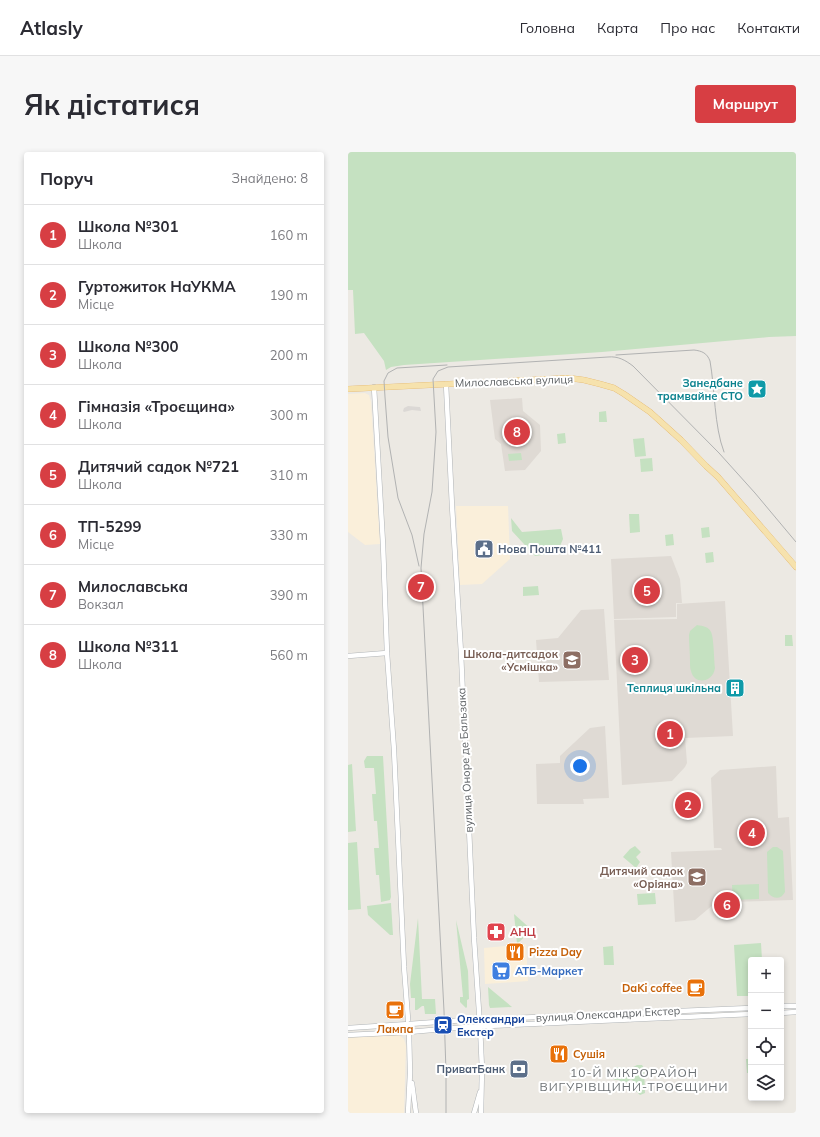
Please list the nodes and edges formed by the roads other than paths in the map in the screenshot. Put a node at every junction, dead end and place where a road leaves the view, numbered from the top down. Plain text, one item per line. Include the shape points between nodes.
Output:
1 (446, 384) junction
2 (348, 388) edge
3 (374, 388) junction
4 (796, 567) edge
5 (387, 653) junction
6 (348, 656) edge
7 (784, 1006) edge
8 (796, 1006) edge
9 (748, 1008) edge
10 (796, 1012) edge
11 (784, 1013) edge
12 (748, 1014) edge
13 (479, 1019) junction
14 (409, 1024) junction
15 (480, 1026) junction
16 (348, 1028) edge
17 (409, 1032) junction
18 (348, 1035) edge
19 (410, 1073) junction
20 (482, 1084) junction
21 (408, 1113) edge
22 (416, 1113) edge
23 (474, 1113) edge
24 (481, 1113) edge

1 - 3 main road, Милославська вулиця
1 - 4 main road, Милославська вулиця via 569,378 614,388 650,412 681,440 726,486
1 - 13 street, вулиця Оноре де Бальзака
2 - 3 main road, Милославська вулиця
3 - 5 street via 384,550
5 - 6 street
5 - 14 street
7 - 8 street
9 - 13 street, вулиця Олександри Екстер
10 - 11 street
12 - 15 street, вулиця Олександри Екстер
13 - 14 street, вулиця Олександри Екстер, bridge
13 - 15 street, вулиця Оноре де Бальзака
14 - 16 street, вулиця Олександри Екстер
14 - 17 street
15 - 17 street, вулиця Олександри Екстер, bridge
15 - 20 street, вулиця Оноре де Бальзака
17 - 18 street, вулиця Олександри Екстер
17 - 19 street
19 - 21 street
19 - 22 street
20 - 23 street
20 - 24 street, вулиця Оноре де Бальзака

